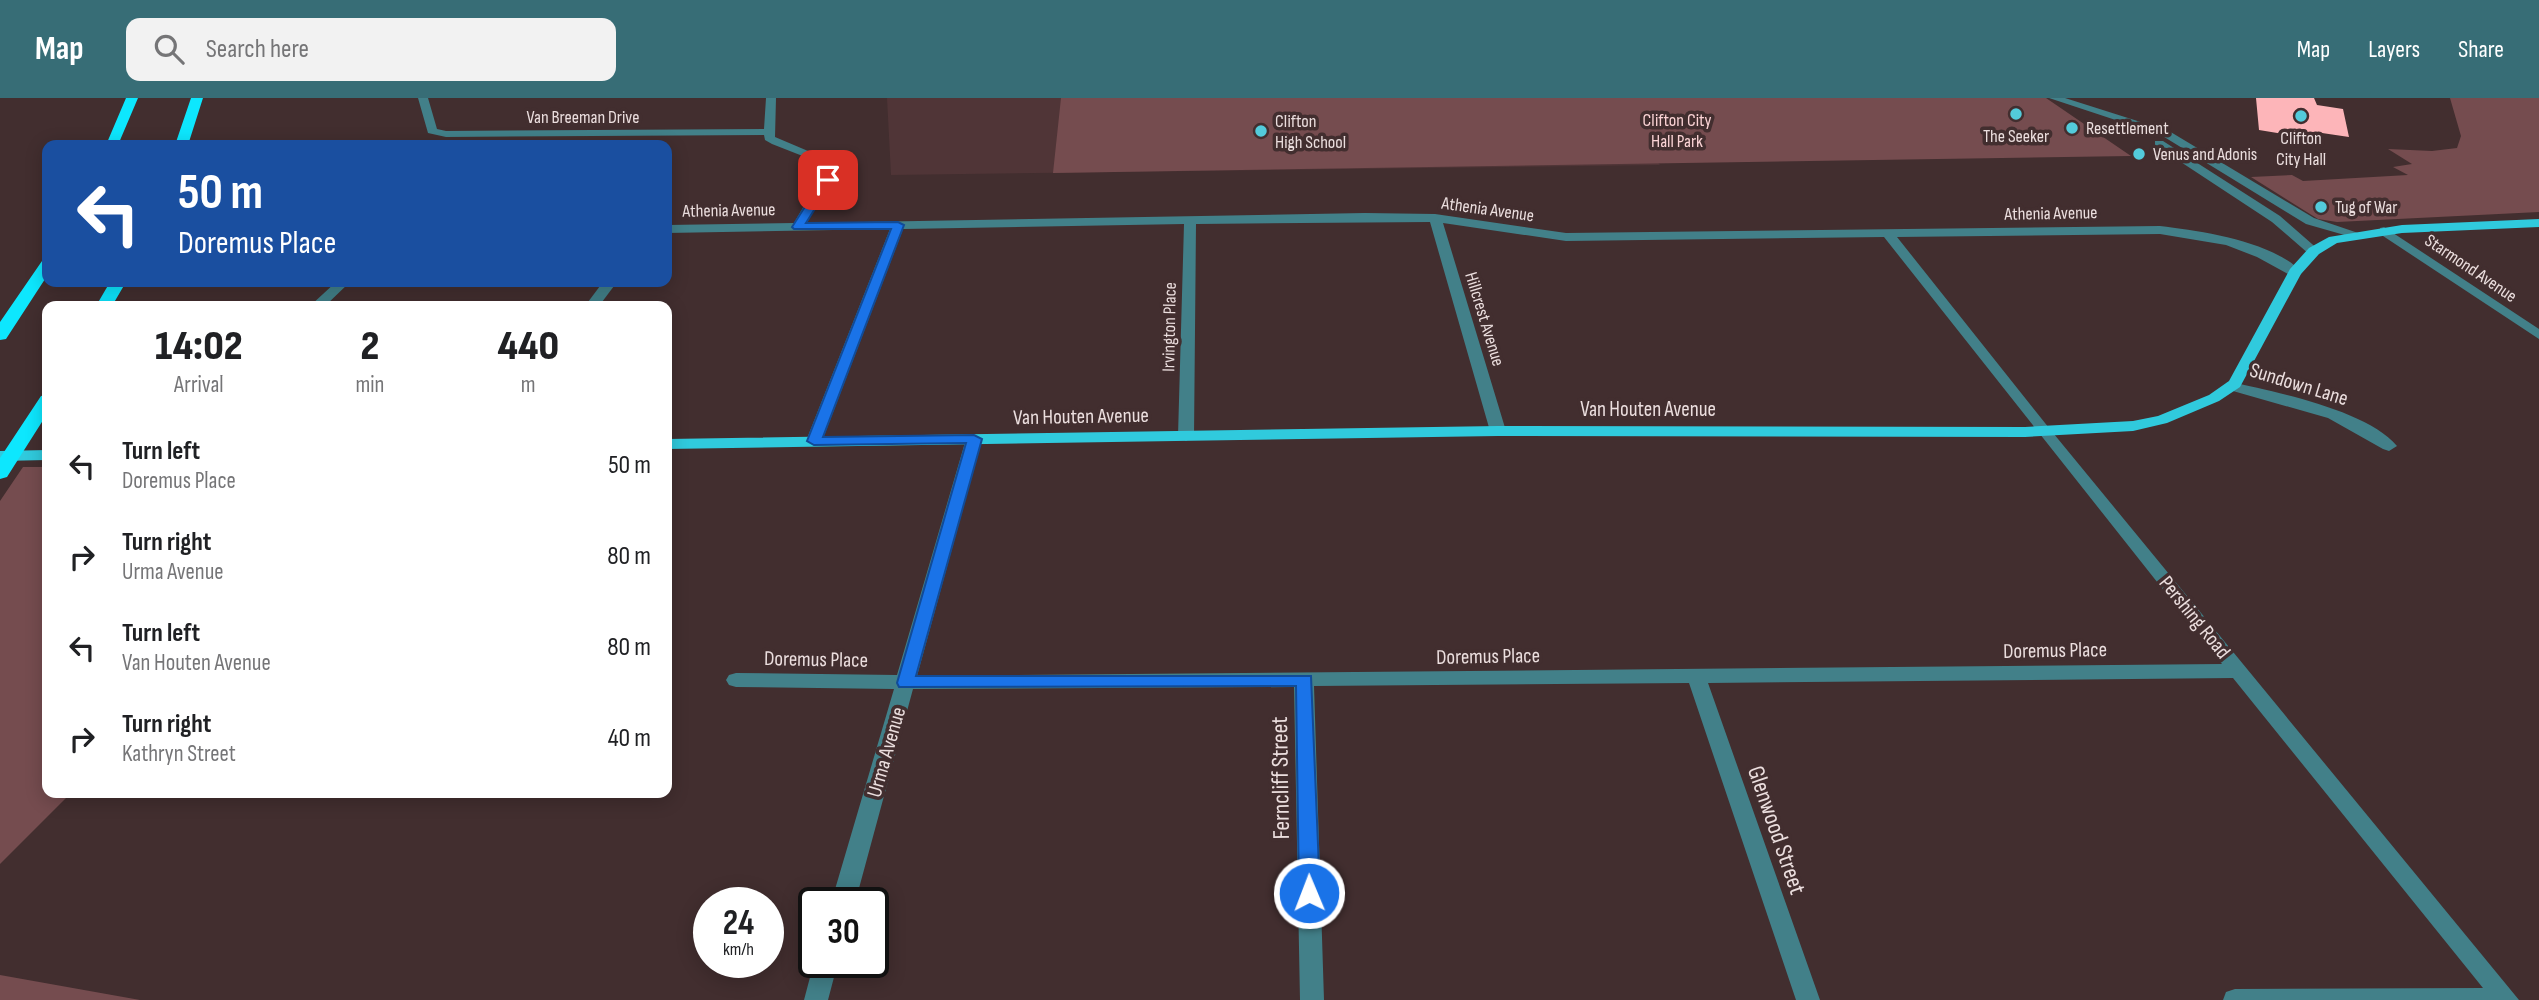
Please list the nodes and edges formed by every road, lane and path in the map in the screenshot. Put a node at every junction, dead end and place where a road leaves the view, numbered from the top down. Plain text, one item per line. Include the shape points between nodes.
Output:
1 (132, 98) edge
2 (197, 98) edge
3 (423, 98) edge
4 (771, 98) edge
5 (2058, 100) edge
6 (768, 132) junction
7 (114, 140) edge
8 (183, 140) edge
9 (1435, 218) junction
10 (1190, 220) junction
11 (2538, 223) edge
12 (898, 225) junction
13 (798, 227) junction
14 (672, 229) edge
15 (2384, 231) junction
16 (1887, 233) junction
17 (2355, 234) junction
18 (2314, 251) junction
19 (42, 272) edge
20 (2295, 272) junction
21 (338, 287) edge
22 (322, 301) edge
23 (0, 335) edge
24 (2539, 335) edge
25 (2231, 386) junction
26 (42, 408) edge
27 (1498, 431) junction
28 (2043, 431) junction
29 (1185, 436) junction
30 (974, 439) junction
31 (814, 441) junction
32 (672, 444) edge
33 (2389, 446) dead end
34 (42, 455) edge
35 (0, 456) edge
36 (0, 473) edge
37 (2239, 671) junction
38 (1696, 676) junction
39 (736, 680) dead end
40 (1304, 680) junction
41 (905, 683) junction
42 (848, 887) edge
43 (822, 978) edge
44 (2506, 999) edge
45 (816, 1000) edge
46 (1312, 1000) edge
47 (1808, 1000) edge
48 (2235, 1000) edge

1 - 7 highway
2 - 8 highway
3 - 6 street, Van Breeman Drive via 428,125 432,131 446,134
4 - 6 street
5 - 17 street via 2165,134 2310,221
5 - 18 street via 2161,145 2276,219
6 - 13 street via 769,138 784,148 828,162 828,180
9 - 10 street, Athenia Avenue
9 - 16 street, Athenia Avenue via 1566,237
9 - 27 street, Hillcrest Avenue
10 - 12 street, Athenia Avenue
10 - 29 street, Irvington Place
11 - 15 main road
12 - 13 street, Athenia Avenue
12 - 31 street
13 - 14 street, Athenia Avenue
15 - 17 main road
15 - 24 street, Starmond Avenue
16 - 20 street, Athenia Avenue via 2185,232 2249,246
16 - 28 street, Pershing Road
17 - 18 main road
18 - 20 main road
19 - 23 highway
20 - 25 main road
21 - 22 street
25 - 28 main road, Van Houten Avenue via 2162,421
25 - 33 street, Sundown Lane via 2317,407 2356,424
26 - 36 highway
27 - 28 main road, Van Houten Avenue
27 - 29 main road, Van Houten Avenue
28 - 37 street, Pershing Road
29 - 30 main road, Van Houten Avenue
30 - 31 main road, Van Houten Avenue
30 - 41 street, Urma Avenue
31 - 32 main road, Van Houten Avenue
34 - 35 main road
37 - 38 street, Doremus Place
37 - 44 street, Pershing Road
38 - 40 street, Doremus Place
38 - 47 street, Glenwood Street
39 - 41 street, Doremus Place
40 - 41 street, Doremus Place
40 - 46 street, Ferncliff Street
41 - 42 street, Urma Avenue
43 - 45 street
44 - 48 street

